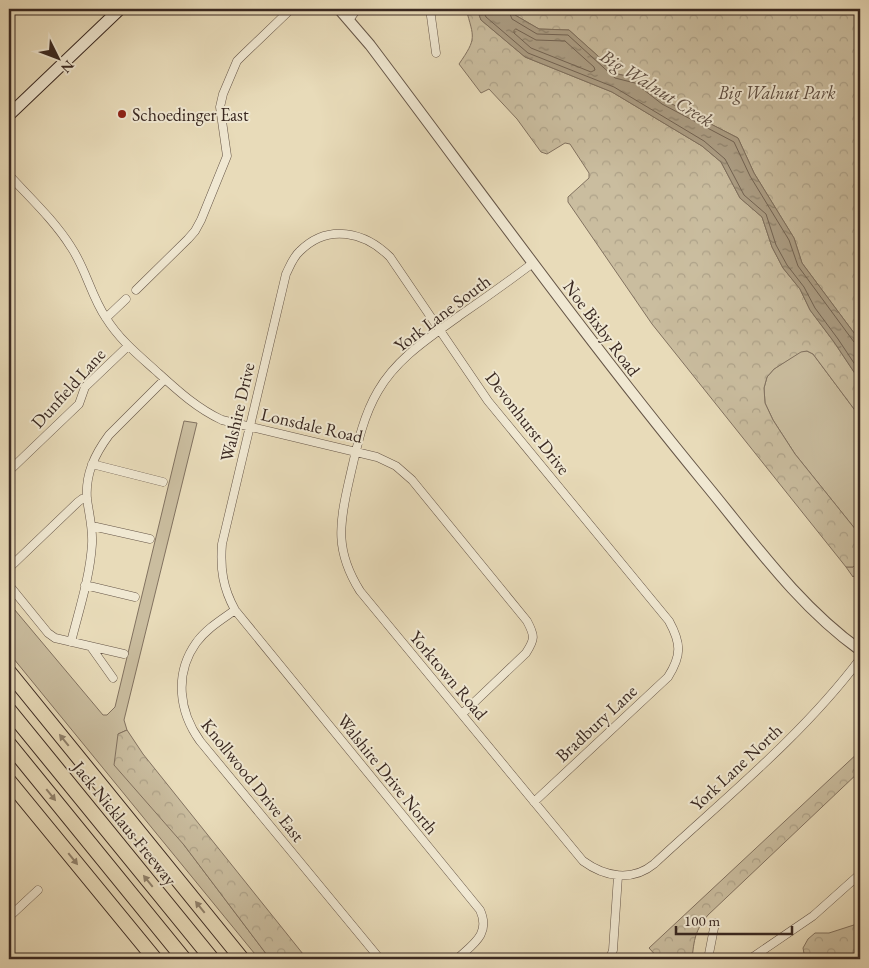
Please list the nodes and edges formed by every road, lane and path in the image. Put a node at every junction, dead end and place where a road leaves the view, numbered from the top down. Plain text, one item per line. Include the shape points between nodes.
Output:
1 (120, 9) edge
2 (292, 9) edge
3 (339, 9) edge
4 (357, 9) edge
5 (430, 9) edge
6 (349, 20) junction
7 (436, 53) dead end
8 (9, 115) edge
9 (9, 175) edge
10 (324, 237) joint
11 (533, 263) junction
12 (136, 290) dead end
13 (126, 299) dead end
14 (106, 318) junction
15 (440, 329) junction
16 (128, 346) junction
17 (165, 378) junction
18 (249, 426) junction
19 (356, 451) junction
20 (92, 464) junction
21 (9, 471) edge
22 (164, 482) dead end
23 (87, 498) junction
24 (92, 526) junction
25 (150, 539) dead end
26 (9, 568) edge
27 (9, 585) edge
28 (85, 585) junction
29 (135, 597) dead end
30 (235, 610) junction
31 (71, 642) junction
32 (91, 646) junction
33 (860, 650) edge
34 (124, 654) dead end
35 (860, 660) edge
36 (676, 665) joint
37 (9, 672) edge
38 (113, 678) dead end
39 (9, 710) edge
40 (462, 714) junction
41 (9, 744) edge
42 (9, 781) edge
43 (534, 802) junction
44 (860, 874) edge
45 (618, 876) junction
46 (38, 890) dead end
47 (9, 916) edge
48 (715, 923) dead end
49 (154, 959) edge
50 (184, 959) edge
51 (212, 959) edge
52 (242, 959) edge
53 (380, 959) edge
54 (457, 959) edge
55 (610, 959) edge
56 (708, 959) edge
57 (750, 959) edge

1 - 8 main road
2 - 12 street via 237,62 220,107 227,156 195,230
3 - 6 street, Noe Bixby Road
4 - 6 street
5 - 7 street
6 - 11 street, Noe Bixby Road
9 - 14 street, Lonsdale Road via 55,224 72,248
10 - 15 street, Devonhurst Drive via 359,236 381,248
10 - 18 street, Walshire Drive via 300,251 286,274
11 - 15 street, York Lane South
11 - 33 street, Noe Bixby Road via 632,395 790,586 823,620
13 - 14 street
14 - 16 street, Lonsdale Road
15 - 19 street, York Lane South via 410,352 385,380 370,408
15 - 36 street, Devonhurst Drive via 488,401 669,621 677,635 679,651
16 - 17 street, Lonsdale Road
16 - 21 street, Dunfield Lane via 85,387 79,404
17 - 18 street, Lonsdale Road via 191,402 212,415
17 - 20 street via 109,435
18 - 19 street, Lonsdale Road
18 - 30 street, Walshire Drive via 221,553 222,579
19 - 40 street, Yorktown Road via 340,531 345,562 360,591
19 - 40 street, Lonsdale Road via 388,460 404,472 533,632 532,643 526,653
20 - 22 street
20 - 23 street
23 - 24 street
23 - 26 street via 78,502
24 - 25 street
24 - 28 street
27 - 31 street via 51,636
28 - 29 street
28 - 31 street
30 - 53 street, Knollwood Drive East via 210,628 191,651 181,688 188,721 200,741
30 - 54 street, Walshire Drive North via 480,910 484,926 480,936
31 - 32 street
32 - 34 street
32 - 38 street
35 - 45 street, York Lane North via 813,715 654,864 637,874
36 - 43 street, Bradbury Lane via 668,677
52 -> 37 highway
51 -> 39 highway, Jack Nicklaus Freeway
40 - 43 street, Yorktown Road
41 -> 50 highway
42 -> 49 highway
43 - 45 street, Yorktown Road via 583,860 597,870
44 - 57 street via 813,916
45 - 55 street
46 - 47 street
48 - 56 street

